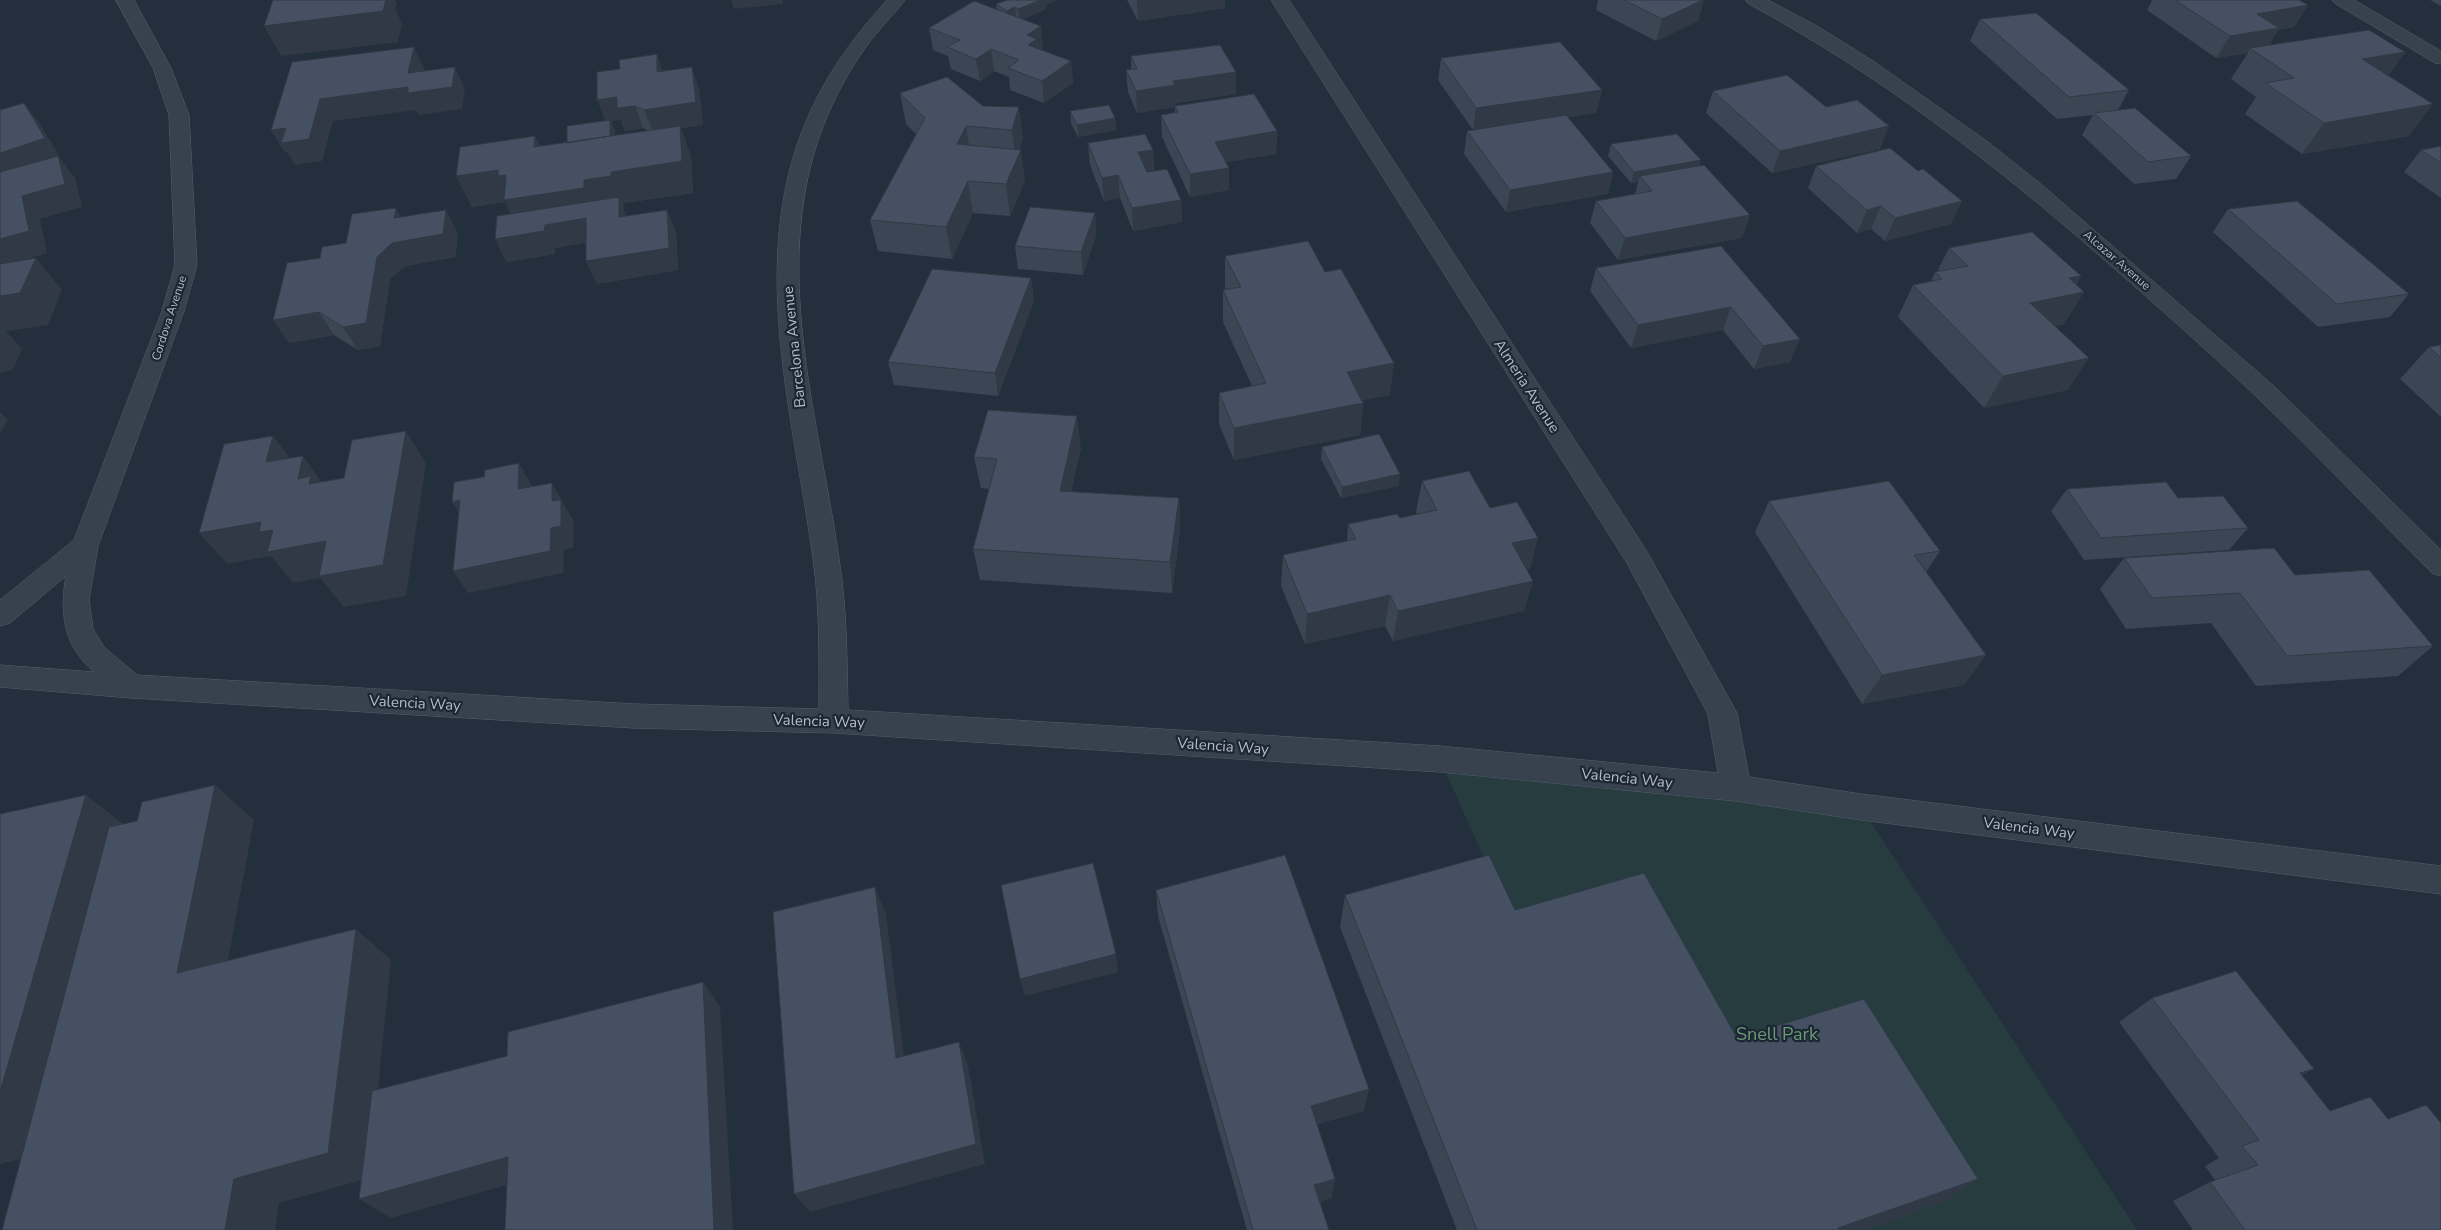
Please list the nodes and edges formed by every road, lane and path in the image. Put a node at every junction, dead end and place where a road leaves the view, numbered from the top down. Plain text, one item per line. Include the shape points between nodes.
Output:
1 (126, 0) edge
2 (896, 0) edge
3 (1280, 0) edge
4 (1755, 0) edge
5 (2342, 0) edge
6 (2441, 59) edge
7 (85, 546) junction
8 (2441, 566) edge
9 (0, 615) edge
10 (0, 676) edge
11 (132, 686) junction
12 (834, 721) junction
13 (1736, 788) junction
14 (2441, 880) edge

1 - 7 street, Cordova Avenue via 162,68 179,115 186,265 173,311
2 - 12 street, Barcelona Avenue via 851,53 824,98 799,163 787,250 787,294 797,390 826,560 833,637
3 - 13 street, Almeria Avenue via 1637,557 1722,713
4 - 8 street, Alcazar Avenue via 1867,65 1981,146 2035,189 2267,392
5 - 6 street
7 - 9 street
7 - 11 street, Cordova Avenue via 75,600 79,630 94,655
10 - 11 street, Valencia Way
11 - 12 street, Valencia Way via 634,716
12 - 13 street, Valencia Way via 1440,760
13 - 14 street, Valencia Way via 1862,807

